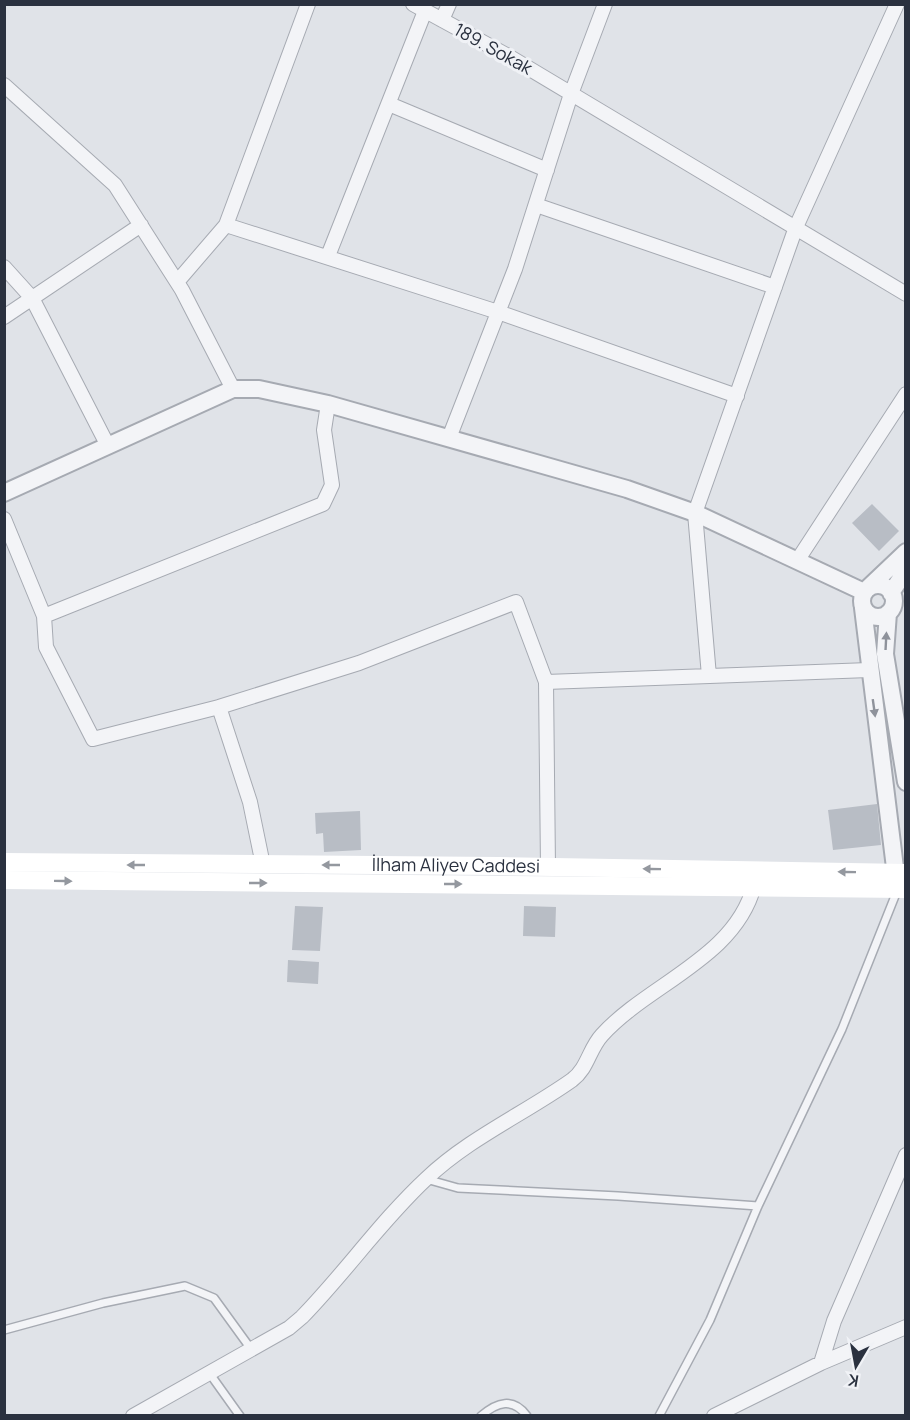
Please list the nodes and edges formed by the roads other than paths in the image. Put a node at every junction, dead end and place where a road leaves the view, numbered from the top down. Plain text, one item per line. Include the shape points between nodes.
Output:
1 (308, 4) edge
2 (449, 4) edge
3 (605, 4) edge
4 (897, 4) edge
5 (419, 8) edge
6 (442, 20) junction
7 (5, 85) edge
8 (571, 94) junction
9 (389, 104) junction
10 (547, 170) junction
11 (536, 205) junction
12 (141, 225) junction
13 (226, 225) junction
14 (796, 227) junction
15 (328, 256) junction
16 (4, 267) edge
17 (177, 282) junction
18 (775, 287) junction
19 (906, 294) edge
20 (32, 298) junction
21 (498, 312) junction
22 (4, 317) edge
23 (233, 389) junction
24 (906, 394) edge
25 (737, 396) junction
26 (328, 404) junction
27 (449, 438) junction
28 (108, 446) junction
29 (4, 493) edge
30 (695, 513) junction
31 (4, 519) edge
32 (906, 552) edge
33 (797, 561) junction
34 (906, 570) edge
35 (891, 593) junction
36 (865, 596) junction
37 (888, 613) junction
38 (44, 616) junction
39 (869, 670) junction
40 (709, 676) junction
41 (546, 682) junction
42 (219, 707) junction
43 (902, 731) edge
44 (906, 782) edge
45 (4, 862) edge
46 (264, 865) junction
47 (548, 867) junction
48 (4, 880) edge
49 (901, 881) edge
50 (754, 886) junction
51 (906, 1155) edge
52 (426, 1179) junction
53 (758, 1206) junction
54 (906, 1327) edge
55 (4, 1330) edge
56 (251, 1349) junction
57 (821, 1363) junction
58 (210, 1374) junction
59 (150, 1412) edge
60 (132, 1416) edge
61 (240, 1416) edge
62 (481, 1416) edge
63 (527, 1416) edge
64 (659, 1416) edge
65 (714, 1416) edge

1 - 13 street
2 - 6 street
3 - 8 street
4 - 14 street
5 - 6 street, 189. Sokak
5 - 9 street
6 - 8 street, 189. Sokak
7 - 12 street via 115,185
8 - 10 street
8 - 14 street, 189. Sokak
9 - 10 street
9 - 15 street
10 - 11 street
11 - 18 street
11 - 21 street
12 - 17 street
12 - 20 street
13 - 15 street
13 - 17 street
14 - 18 street
14 - 19 street, 189. Sokak
15 - 21 street
16 - 20 street
17 - 23 street
18 - 25 street
20 - 22 street
20 - 28 street
21 - 25 street
21 - 27 street
23 - 26 street via 259,389
23 - 28 street
24 - 33 street
25 - 30 street
26 - 27 street
26 - 38 street via 324,430 332,485 323,504
27 - 30 street via 627,489
28 - 29 street
30 - 33 street
30 - 40 street
31 - 38 street
32 - 36 street
33 - 36 street
34 - 35 street
35 - 36 street via 878,585
35 - 37 street via 893,602
36 - 37 street via 874,616
36 - 39 street
43 -> 37 street via 885,654
38 - 42 street via 46,647 93,739
39 - 40 street
39 -> 49 street
40 - 41 street
41 - 42 street via 516,602 359,663
41 - 47 street
42 - 46 street via 250,802
43 - 44 street
46 -> 45 main road, İlham Aliyev Caddesi
47 -> 46 main road, İlham Aliyev Caddesi
49 -> 47 main road, İlham Aliyev Caddesi
48 -> 50 main road, İlham Aliyev Caddesi
49 - 50 main road, İlham Aliyev Caddesi
49 - 53 lane via 842,1029
50 - 52 street via 740,920 601,1036 582,1071 466,1146
51 - 57 street via 834,1321
52 - 53 lane via 458,1188
52 - 56 street via 302,1317
53 - 64 lane via 710,1320
54 - 57 street
55 - 56 lane via 185,1286 214,1298
56 - 58 street
57 - 65 street
58 - 59 street
58 - 61 lane
59 - 60 street
62 - 63 lane via 492,1406 506,1403 520,1407

